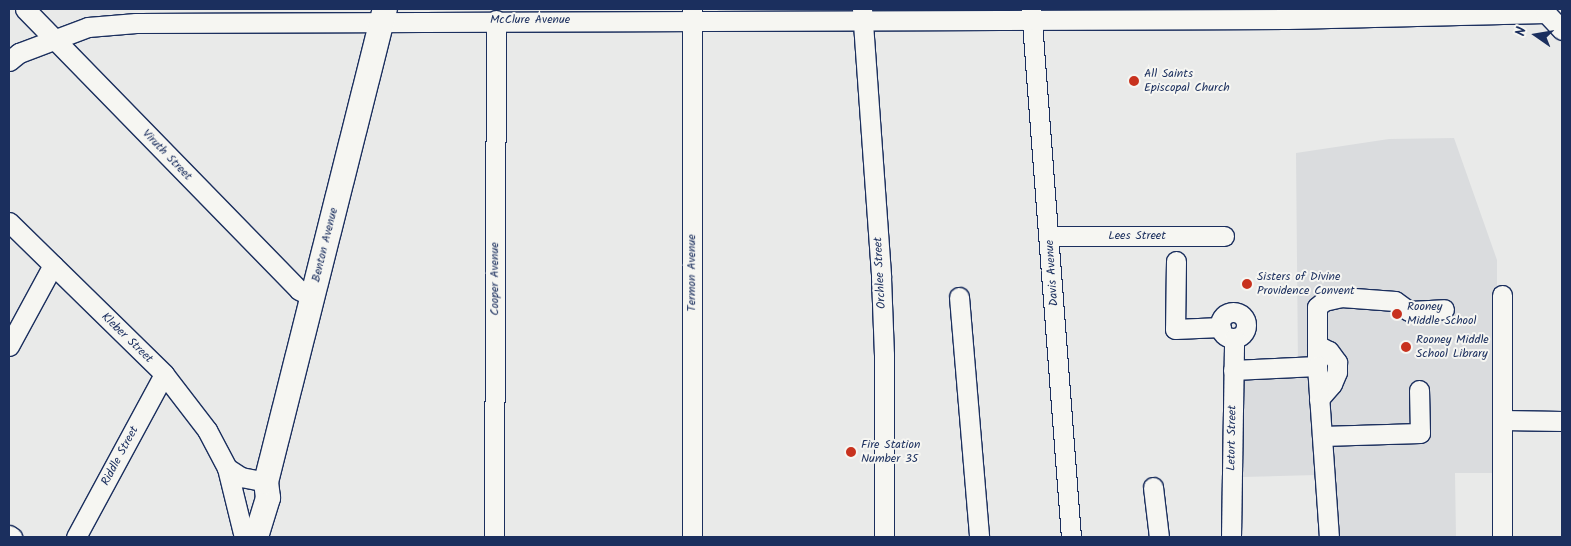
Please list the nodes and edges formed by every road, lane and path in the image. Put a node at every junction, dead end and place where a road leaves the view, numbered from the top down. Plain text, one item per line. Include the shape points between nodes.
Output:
1 (25, 9) edge
2 (1554, 12) edge
3 (692, 14) edge
4 (862, 14) edge
5 (1032, 14) edge
6 (1287, 14) edge
7 (384, 15) edge
8 (496, 20) junction
9 (1562, 30) edge
10 (54, 40) junction
11 (9, 61) edge
12 (9, 222) edge
13 (1049, 236) junction
14 (1224, 236) dead end
15 (1176, 261) dead end
16 (52, 265) junction
17 (1502, 295) dead end
18 (312, 297) junction
19 (959, 297) dead end
20 (1444, 309) dead end
21 (1317, 345) junction
22 (9, 346) edge
23 (1317, 366) junction
24 (1233, 370) junction
25 (164, 374) junction
26 (1419, 390) dead end
27 (1319, 399) junction
28 (1502, 420) junction
29 (1562, 421) edge
30 (1322, 436) junction
31 (227, 468) junction
32 (266, 482) junction
33 (1153, 487) dead end
34 (9, 535) edge
35 (12, 537) edge
36 (76, 537) edge
37 (245, 537) edge
38 (256, 537) edge
39 (494, 537) edge
40 (692, 537) edge
41 (884, 537) edge
42 (978, 537) edge
43 (1071, 537) edge
44 (1159, 537) edge
45 (1231, 537) edge
46 (1329, 537) edge
47 (1502, 537) edge

1 - 10 street, Viruth Street
2 - 6 street, McClure Avenue
2 - 9 street, McClure Avenue
3 - 4 street, McClure Avenue
3 - 8 street, McClure Avenue
3 - 40 street, Termon Avenue
4 - 5 street, McClure Avenue
4 - 41 street, Orchlee Street via 881,277
5 - 6 street, McClure Avenue
5 - 13 street, Davis Avenue
7 - 8 street, McClure Avenue
7 - 10 street, McClure Avenue via 136,23 88,27
7 - 18 main road, Benton Avenue
8 - 39 street, Cooper Avenue
10 - 11 street, McClure Avenue via 19,53
10 - 18 street, Viruth Street via 299,290
12 - 16 street, Kleber Street
13 - 14 street, Lees Street
13 - 43 street, Davis Avenue
15 - 24 street, Letort Street via 1175,329 1227,332
16 - 22 street
16 - 25 street, Kleber Street
17 - 28 street
18 - 32 main road, Benton Avenue
19 - 42 street
20 - 21 street via 1409,311 1395,301 1341,297 1324,301 1317,307
21 - 23 street
21 - 27 street via 1329,351 1337,362 1332,384
23 - 24 street
23 - 27 street
24 - 45 street, Letort Street
25 - 31 street, Kleber Street via 207,430
25 - 36 street, Riddle Street
26 - 30 street via 1420,433
27 - 30 street
28 - 29 street
28 - 47 street
30 - 46 street
31 - 32 street via 241,477
31 - 37 street, Kleber Street
32 - 37 main road, Benton Avenue via 255,495
32 - 38 main road, Benton Avenue via 268,498
33 - 44 street
34 - 35 street

